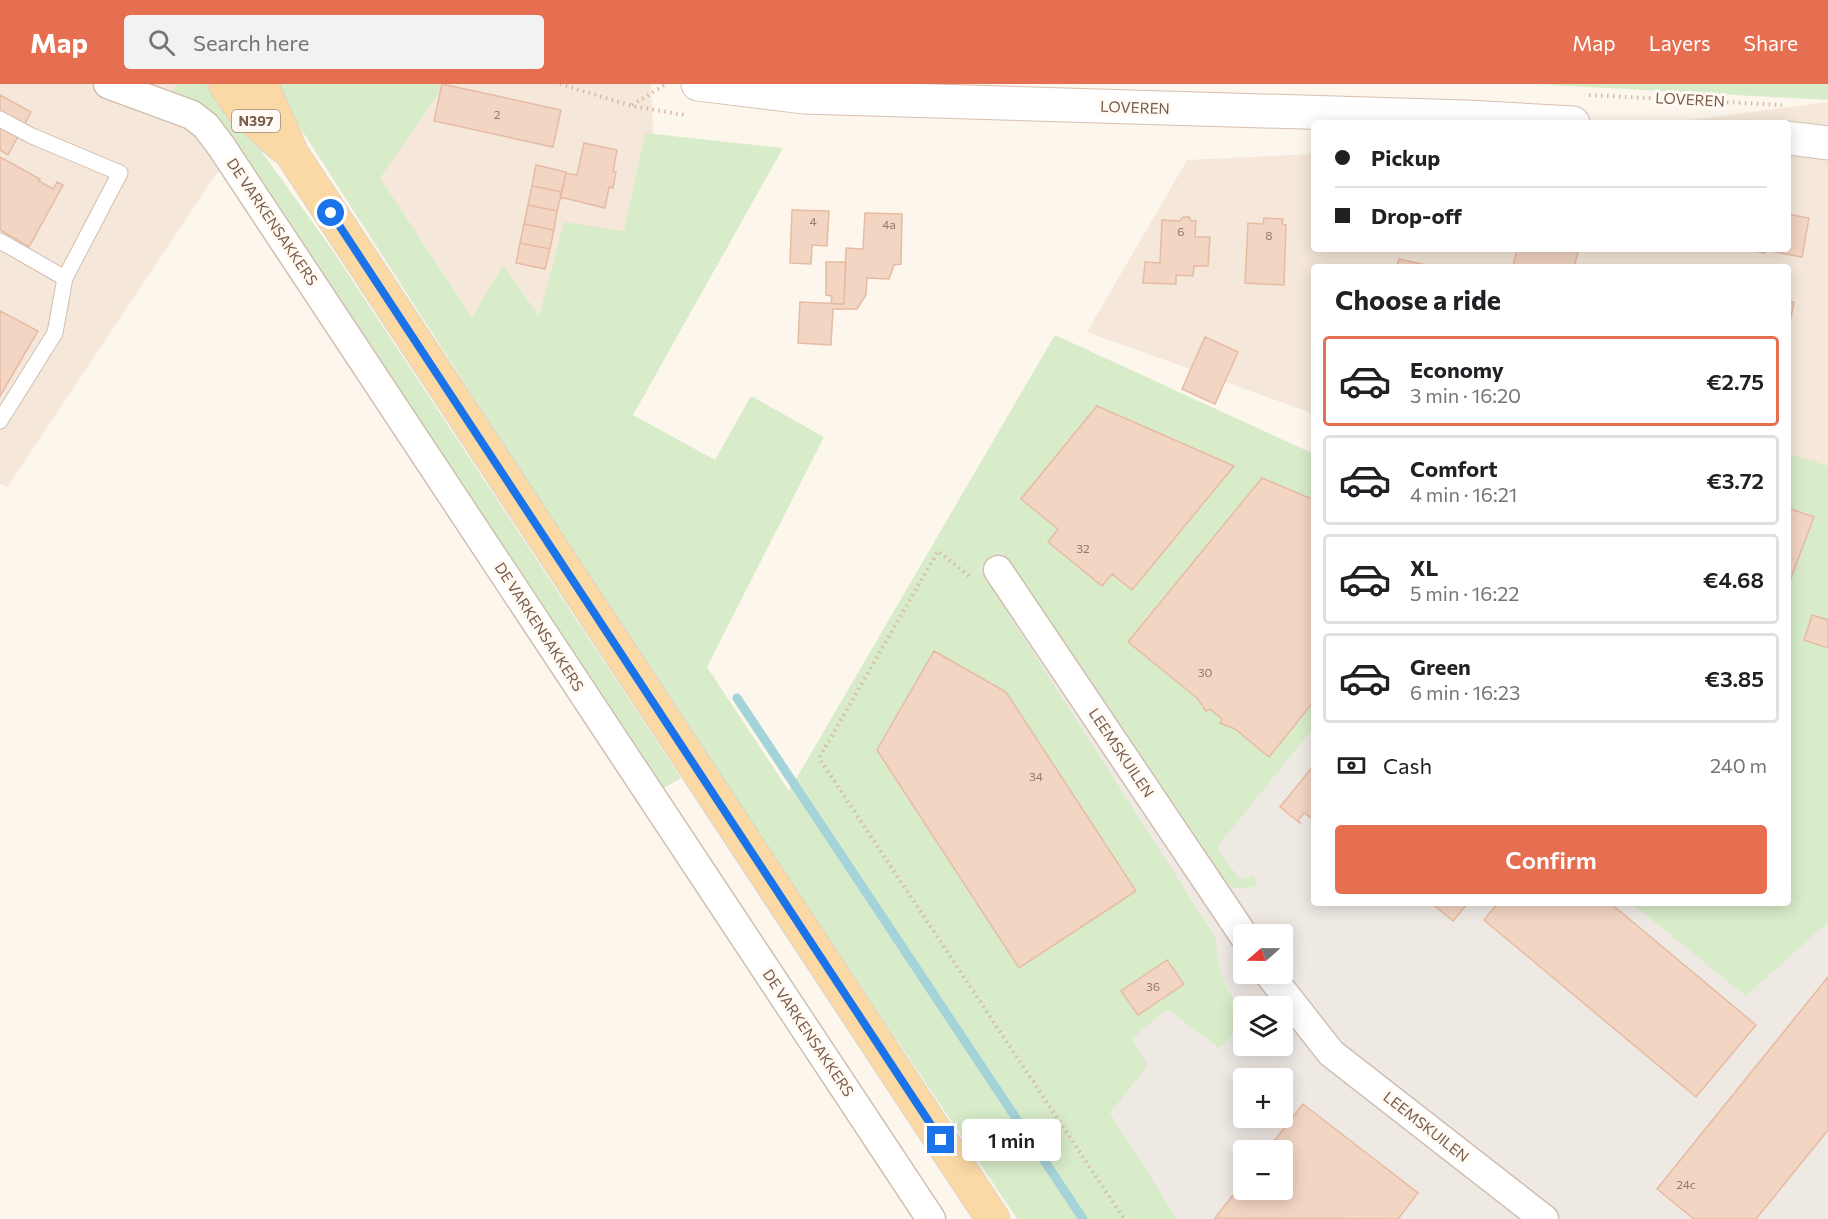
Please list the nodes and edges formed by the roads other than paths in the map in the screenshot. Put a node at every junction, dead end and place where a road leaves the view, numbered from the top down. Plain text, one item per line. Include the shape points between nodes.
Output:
1 (108, 84) edge
2 (225, 84) edge
3 (261, 84) edge
4 (698, 84) edge
5 (1580, 109) edge
6 (0, 119) edge
7 (1791, 138) edge
8 (1828, 142) edge
9 (292, 154) junction
10 (0, 241) edge
11 (65, 278) junction
12 (0, 421) edge
13 (999, 570) road end
14 (1236, 924) edge
15 (1277, 984) edge
16 (931, 1219) edge
17 (993, 1219) edge
18 (1544, 1219) edge

1 - 16 street, DE VARKENSAKKERS via 192,115 221,146
2 - 9 main road, N397 via 243,110
3 - 9 main road, N397
4 - 5 street, LOVEREN via 804,97 1466,117
6 - 11 lane via 120,174
7 - 8 street
9 - 17 main road, N397
10 - 11 lane
11 - 12 lane via 55,333
13 - 14 street, LEEMSKUILEN
15 - 18 street, LEEMSKUILEN via 1331,1053

